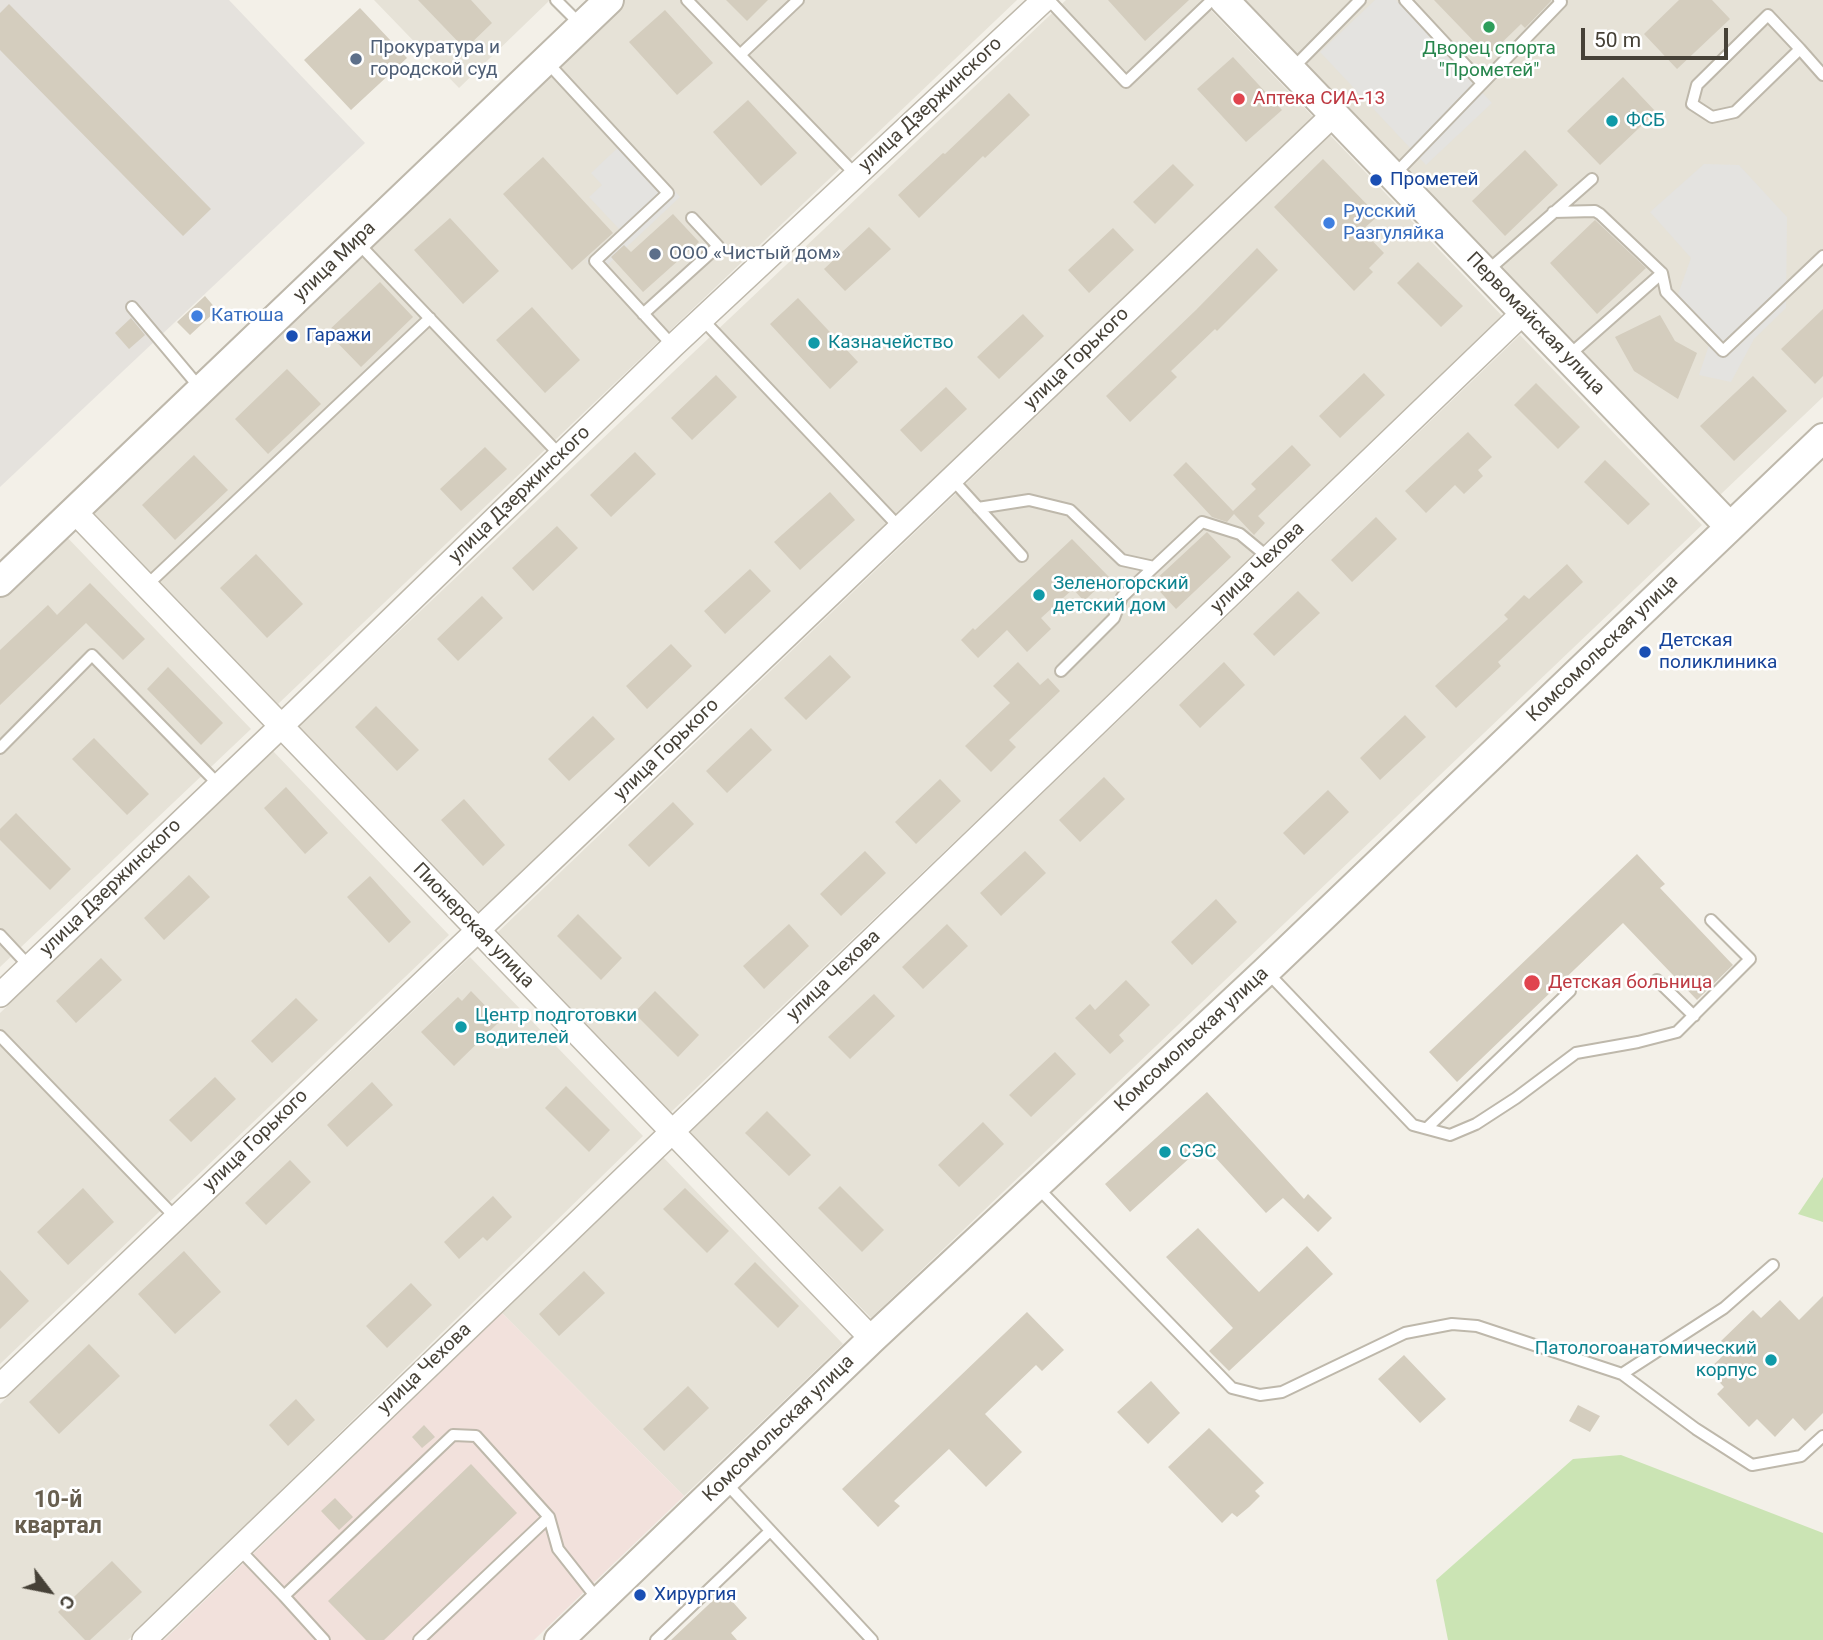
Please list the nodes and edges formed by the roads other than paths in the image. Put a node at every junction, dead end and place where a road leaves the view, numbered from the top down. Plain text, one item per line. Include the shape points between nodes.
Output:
1 (556, 0) edge
2 (609, 0) edge
3 (687, 0) edge
4 (798, 0) edge
5 (1046, 0) edge
6 (1212, 0) edge
7 (1224, 0) edge
8 (1360, 0) edge
9 (1405, 0) edge
10 (1559, 0) edge
11 (582, 26) junction
12 (1800, 49) junction
13 (740, 55) junction
14 (545, 60) junction
15 (1291, 70) junction
16 (1823, 75) edge
17 (1482, 83) junction
18 (1334, 114) junction
19 (856, 175) junction
20 (1393, 176) junction
21 (1591, 179) dead end
22 (1553, 212) junction
23 (692, 218) dead end
24 (357, 242) junction
25 (1820, 264) edge
26 (1485, 272) junction
27 (1662, 273) junction
28 (132, 307) dead end
29 (1524, 312) junction
30 (643, 314) junction
31 (430, 318) junction
32 (702, 319) junction
33 (673, 346) junction
34 (1566, 357) junction
35 (202, 390) junction
36 (1823, 438) edge
37 (560, 456) junction
38 (952, 479) junction
39 (978, 508) junction
40 (75, 512) junction
41 (1730, 527) junction
42 (900, 528) junction
43 (1022, 556) dead end
44 (1269, 558) junction
45 (1154, 567) junction
46 (0, 582) edge
47 (146, 586) junction
48 (1061, 671) dead end
49 (281, 726) junction
50 (0, 748) edge
51 (219, 785) junction
52 (1711, 920) dead end
53 (478, 930) junction
54 (0, 935) edge
55 (29, 966) junction
56 (1266, 971) junction
57 (1657, 980) dead end
58 (1570, 991) dead end
59 (0, 995) edge
60 (1694, 1016) junction
61 (0, 1035) edge
62 (1427, 1128) junction
63 (672, 1132) junction
64 (1036, 1186) junction
65 (176, 1218) junction
66 (1773, 1265) dead end
67 (872, 1339) junction
68 (1622, 1374) junction
69 (0, 1386) edge
70 (1823, 1436) edge
71 (724, 1481) junction
72 (550, 1517) junction
73 (770, 1531) junction
74 (239, 1549) junction
75 (284, 1596) junction
76 (599, 1601) junction
77 (144, 1640) edge
78 (324, 1640) edge
79 (419, 1640) edge
80 (559, 1640) edge
81 (656, 1640) edge
82 (872, 1640) edge

1 - 11 lane
2 - 11 street, улица Мира
3 - 13 lane
4 - 13 lane
5 - 6 lane via 1126,82
5 - 19 street, улица Дзержинского
7 - 15 street, Первомайская улица
8 - 15 lane
9 - 17 lane
10 - 17 lane
11 - 14 street, улица Мира
12 - 12 lane via 1768,15 1698,85 1692,104 1712,117 1735,112
12 - 16 lane
13 - 19 lane
14 - 24 street, улица Мира
14 - 30 lane via 668,193 595,261
15 - 18 street, Первомайская улица
17 - 20 lane
18 - 20 street, Первомайская улица
18 - 38 street, улица Горького
19 - 32 street, улица Дзержинского
20 - 26 street, Первомайская улица
21 - 22 lane
22 - 26 lane
22 - 27 lane via 1595,211
23 - 30 lane via 718,246
24 - 31 lane
24 - 35 street, улица Мира
25 - 27 lane via 1723,351 1666,292
26 - 29 street, Первомайская улица
27 - 34 lane
28 - 35 lane
29 - 34 street, Первомайская улица
29 - 44 street, улица Чехова
30 - 33 lane
31 - 37 lane
31 - 47 lane
32 - 33 street, улица Дзержинского
32 - 42 lane
33 - 37 street, улица Дзержинского
34 - 41 street, Первомайская улица
35 - 40 street, улица Мира
36 - 41 street, Комсомольская улица
37 - 49 street, улица Дзержинского
38 - 39 lane
38 - 42 street, улица Горького
39 - 43 lane
39 - 45 lane via 1029,500 1070,510 1122,560
40 - 46 street, улица Мира
40 - 47 street, Пионерская улица
41 - 56 street, Комсомольская улица
42 - 53 street, улица Горького
44 - 45 lane via 1240,534 1202,522
44 - 63 street, улица Чехова
45 - 48 lane via 1122,597 1115,618
47 - 49 street, Пионерская улица
49 - 51 street, улица Дзержинского
49 - 53 street, Пионерская улица
50 - 51 lane via 92,655
51 - 55 street, улица Дзержинского
52 - 60 lane via 1750,959
53 - 63 street, Пионерская улица
53 - 65 street, улица Горького
54 - 55 lane
55 - 59 street, улица Дзержинского
56 - 62 lane via 1413,1125
56 - 64 street, Комсомольская улица
57 - 60 lane
58 - 62 lane
60 - 62 lane via 1677,1031 1576,1053 1516,1098 1450,1135
61 - 65 lane
63 - 67 street, Пионерская улица
63 - 74 street, улица Чехова
64 - 67 street, Комсомольская улица
64 - 68 lane via 1232,1388 1260,1395 1282,1392 1405,1333 1452,1324 1477,1326
65 - 69 street, улица Горького
66 - 68 lane via 1724,1308
67 - 71 street, Комсомольская улица
68 - 70 lane via 1752,1465 1801,1456
71 - 73 lane
71 - 76 street, Комсомольская улица
72 - 75 lane via 476,1436 453,1435
72 - 76 lane via 558,1549
72 - 79 lane
73 - 81 lane
73 - 82 lane
74 - 75 lane
74 - 77 street, улица Чехова
75 - 78 lane
76 - 80 street, Комсомольская улица

